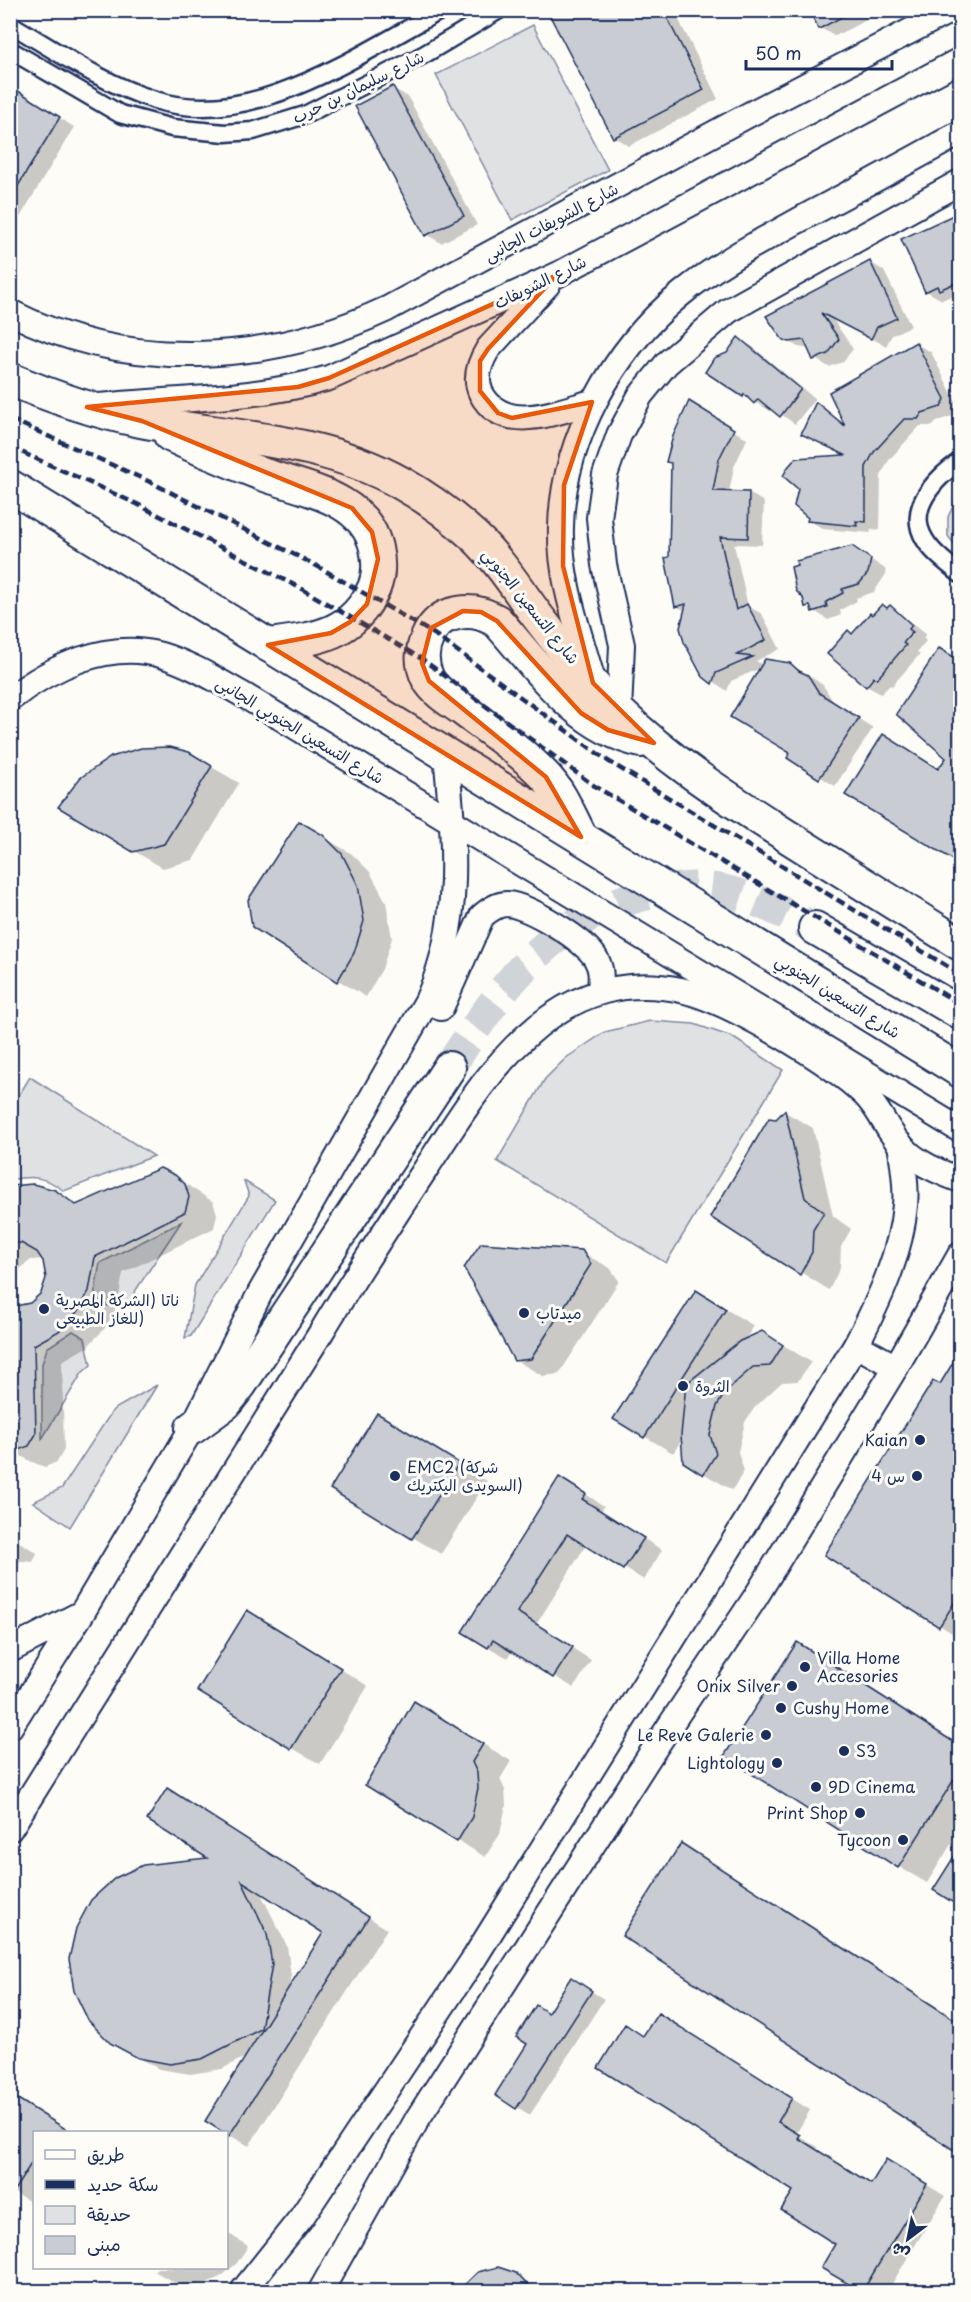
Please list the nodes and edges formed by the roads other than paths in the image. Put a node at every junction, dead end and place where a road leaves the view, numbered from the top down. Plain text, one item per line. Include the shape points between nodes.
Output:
1 (442, 10) edge
2 (499, 10) edge
3 (951, 10) edge
4 (10, 24) edge
5 (10, 50) edge
6 (960, 60) edge
7 (960, 134) edge
8 (960, 182) edge
9 (557, 275) junction
10 (10, 312) edge
11 (10, 379) edge
12 (592, 402) junction
13 (87, 407) junction
14 (141, 421) junction
15 (960, 461) edge
16 (10, 486) edge
17 (960, 574) edge
18 (268, 645) junction
19 (594, 683) junction
20 (10, 699) edge
21 (619, 712) junction
22 (654, 743) junction
23 (446, 754) junction
24 (452, 821) junction
25 (581, 837) junction
26 (815, 928) tunnel mouth
27 (960, 944) edge
28 (600, 990) junction
29 (960, 1013) edge
30 (804, 1042) junction
31 (449, 1068) tunnel mouth
32 (960, 1071) edge
33 (960, 1130) edge
34 (900, 1144) junction
35 (960, 1180) edge
36 (319, 1192) junction
37 (960, 1254) edge
38 (856, 1345) junction
39 (896, 1367) junction
40 (192, 1428) junction
41 (82, 1613) junction
42 (10, 1650) edge
43 (10, 1727) edge
44 (10, 1829) edge
45 (242, 2292) edge
46 (320, 2292) edge

1 - 4 street, شارع سليمان بن حرب via 286,92 214,107 157,101 113,84
2 - 5 street, شارع سليمان بن حرب via 425,54 305,116 253,131 172,128 120,114
3 - 10 street, شارع الشويفات الجانبى via 357,323 294,343 195,354 128,350 62,335
6 - 9 street, شارع الشويفات
7 - 12 street via 714,269 679,295 648,326
8 - 21 street via 728,311 667,363 640,396 619,435 605,475 599,518 604,565 622,645
9 - 12 street via 480,361 480,391 498,413 513,418
9 - 13 street, شارع الشويفات via 329,378 298,387 258,394
11 - 13 highway, شارع التسعين الجنوبي
12 - 19 street via 564,485 561,526 563,566
13 - 14 highway, شارع التسعين الجنوبي
14 - 18 highway via 221,458 316,491 352,508 372,532 378,559 376,583 367,604 350,622 331,633
14 - 19 highway, شارع التسعين الجنوبي via 280,441 337,456 399,482 440,507 476,538
15 - 17 street via 932,484 922,504 920,529 934,552
16 - 18 highway, شارع التسعين الجنوبي
18 - 23 highway, شارع التسعين الجنوبي
19 - 21 highway, شارع التسعين الجنوبي
20 - 24 street, شارع التسعين الجنوبي الجانبى via 74,661 116,652 160,655 204,673
21 - 22 highway, شارع التسعين الجنوبي
22 - 25 highway via 608,730 581,713 497,621 481,612 463,610 445,616 431,628 423,645 422,663 429,681 546,777 560,794
22 - 27 highway, شارع التسعين الجنوبي via 736,804
23 - 24 street
23 - 25 highway, شارع التسعين الجنوبي
24 - 30 street, شارع التسعين الجنوبي الجانبى
24 - 36 street via 453,914 437,979
25 - 32 highway, شارع التسعين الجنوبي
26 - 29 highway
28 - 30 street via 680,990 707,997
28 - 36 street via 601,969 584,944 533,912 506,904 491,908 475,929 448,993 414,1055 353,1153
28 - 44 street via 569,1003 537,1026 508,1053 478,1090 351,1283
30 - 33 street
30 - 34 street via 863,1093
31 - 40 highway via 240,1384 226,1403
34 - 35 street via 924,1166
34 - 38 street via 906,1203 901,1233 893,1263
36 - 40 street via 260,1293
37 - 39 street
38 - 39 street
38 - 45 street via 488,1937 301,2218
39 - 46 street via 754,1598 418,2118
40 - 41 street
41 - 42 street
41 - 43 street

